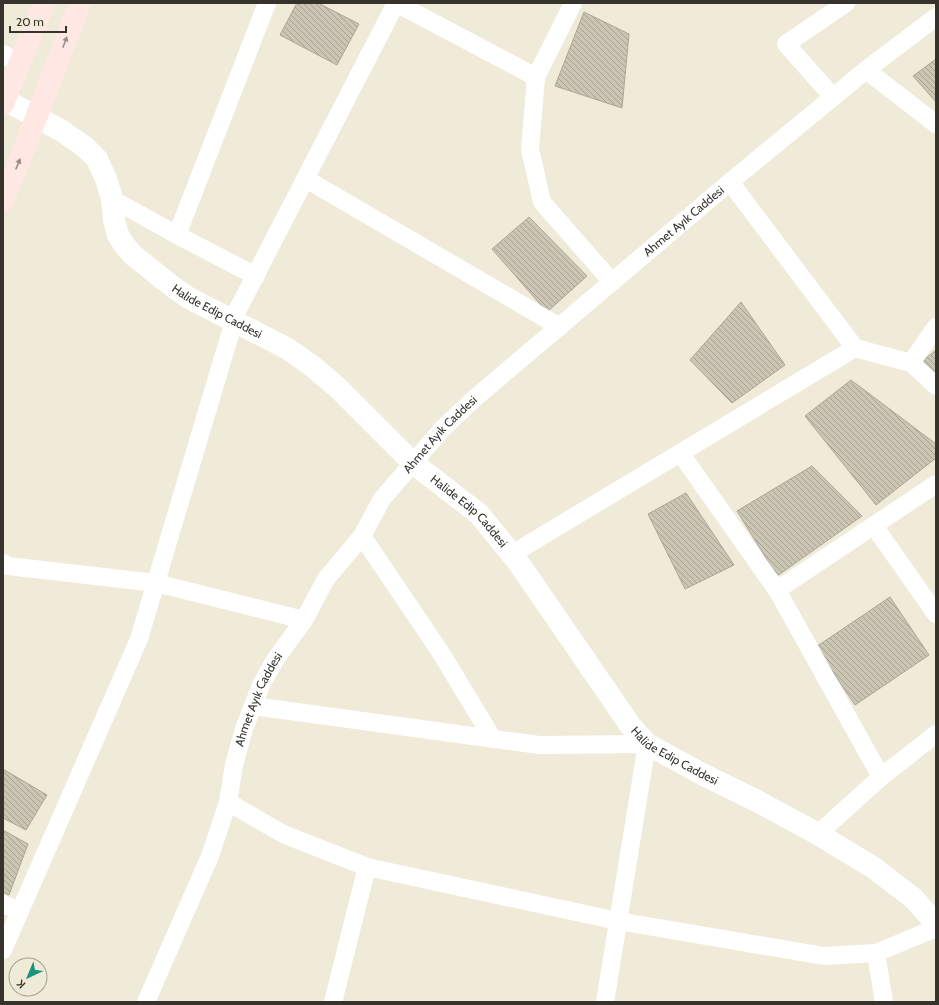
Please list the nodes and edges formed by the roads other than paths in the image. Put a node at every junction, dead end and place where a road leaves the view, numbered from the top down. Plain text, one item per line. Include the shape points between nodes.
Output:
1 (44, 3) edge
2 (80, 3) edge
3 (267, 3) edge
4 (396, 3) edge
5 (573, 3) edge
6 (846, 3) edge
7 (936, 17) edge
8 (11, 59) edge
9 (866, 70) junction
10 (536, 77) junction
11 (833, 97) junction
12 (4, 102) edge
13 (36, 118) junction
14 (936, 124) edge
15 (306, 179) junction
16 (730, 182) junction
17 (3, 200) edge
18 (112, 200) junction
19 (177, 235) junction
20 (256, 276) junction
21 (612, 282) junction
22 (234, 321) junction
23 (560, 327) junction
24 (936, 327) edge
25 (855, 348) junction
26 (911, 363) junction
27 (936, 386) edge
28 (681, 454) junction
29 (412, 463) junction
30 (936, 484) edge
31 (874, 526) junction
32 (362, 536) junction
33 (512, 554) junction
34 (3, 564) edge
35 (156, 583) junction
36 (777, 590) junction
37 (936, 614) edge
38 (304, 620) junction
39 (253, 706) junction
40 (936, 734) edge
41 (493, 738) junction
42 (647, 744) junction
43 (881, 777) junction
44 (228, 802) junction
45 (818, 834) junction
46 (367, 867) junction
47 (3, 904) edge
48 (20, 911) junction
49 (618, 921) junction
50 (936, 928) edge
51 (3, 950) edge
52 (876, 953) junction
53 (146, 1002) edge
54 (333, 1002) edge
55 (605, 1002) edge
56 (884, 1002) edge

1 - 8 main road
13 -> 2 main road
3 - 19 street
4 - 10 street
4 - 15 street
5 - 10 street
6 - 11 street via 786,44
7 - 9 street, Ahmet Ayık Caddesi
8 - 12 main road
9 - 11 street, Ahmet Ayık Caddesi
9 - 14 street
10 - 21 street via 530,149 542,202
11 - 16 street, Ahmet Ayık Caddesi
12 - 13 street, Halide Edip Caddesi
17 -> 13 main road
13 - 18 street, Halide Edip Caddesi via 62,131 85,147 97,160
15 - 20 street
15 - 23 street
16 - 21 street, Ahmet Ayık Caddesi
16 - 25 street
18 - 19 street
18 - 22 street, Halide Edip Caddesi via 118,235 125,246 178,291
19 - 20 street
20 - 22 street
21 - 23 street, Ahmet Ayık Caddesi
22 - 29 street, Halide Edip Caddesi via 288,348 312,366
22 - 35 street
23 - 29 street, Ahmet Ayık Caddesi via 475,398 443,428
24 - 26 street
25 - 26 street
25 - 28 street
26 - 27 street
28 - 33 street
28 - 36 street
29 - 32 street, Ahmet Ayık Caddesi via 382,499
29 - 33 street, Halide Edip Caddesi via 479,514
30 - 31 street
31 - 36 street
31 - 37 street
32 - 38 street, Ahmet Ayık Caddesi via 326,579
32 - 41 street via 441,653
33 - 42 street, Halide Edip Caddesi via 630,725
34 - 35 street
35 - 38 street
35 - 48 street via 139,638
36 - 43 street
38 - 39 street, Ahmet Ayık Caddesi via 275,660 260,686
39 - 41 street
39 - 44 street, Ahmet Ayık Caddesi via 234,765
40 - 43 street
41 - 42 street via 539,745
42 - 45 street, Halide Edip Caddesi
42 - 49 street
43 - 45 street
44 - 46 street via 283,834
44 - 53 street, Ahmet Ayık Caddesi via 210,856
45 - 50 street, Halide Edip Caddesi via 897,885 913,898
46 - 49 street
46 - 54 street
47 - 48 street
48 - 51 street
49 - 52 street via 824,956
49 - 55 street
50 - 52 street
52 - 56 street

